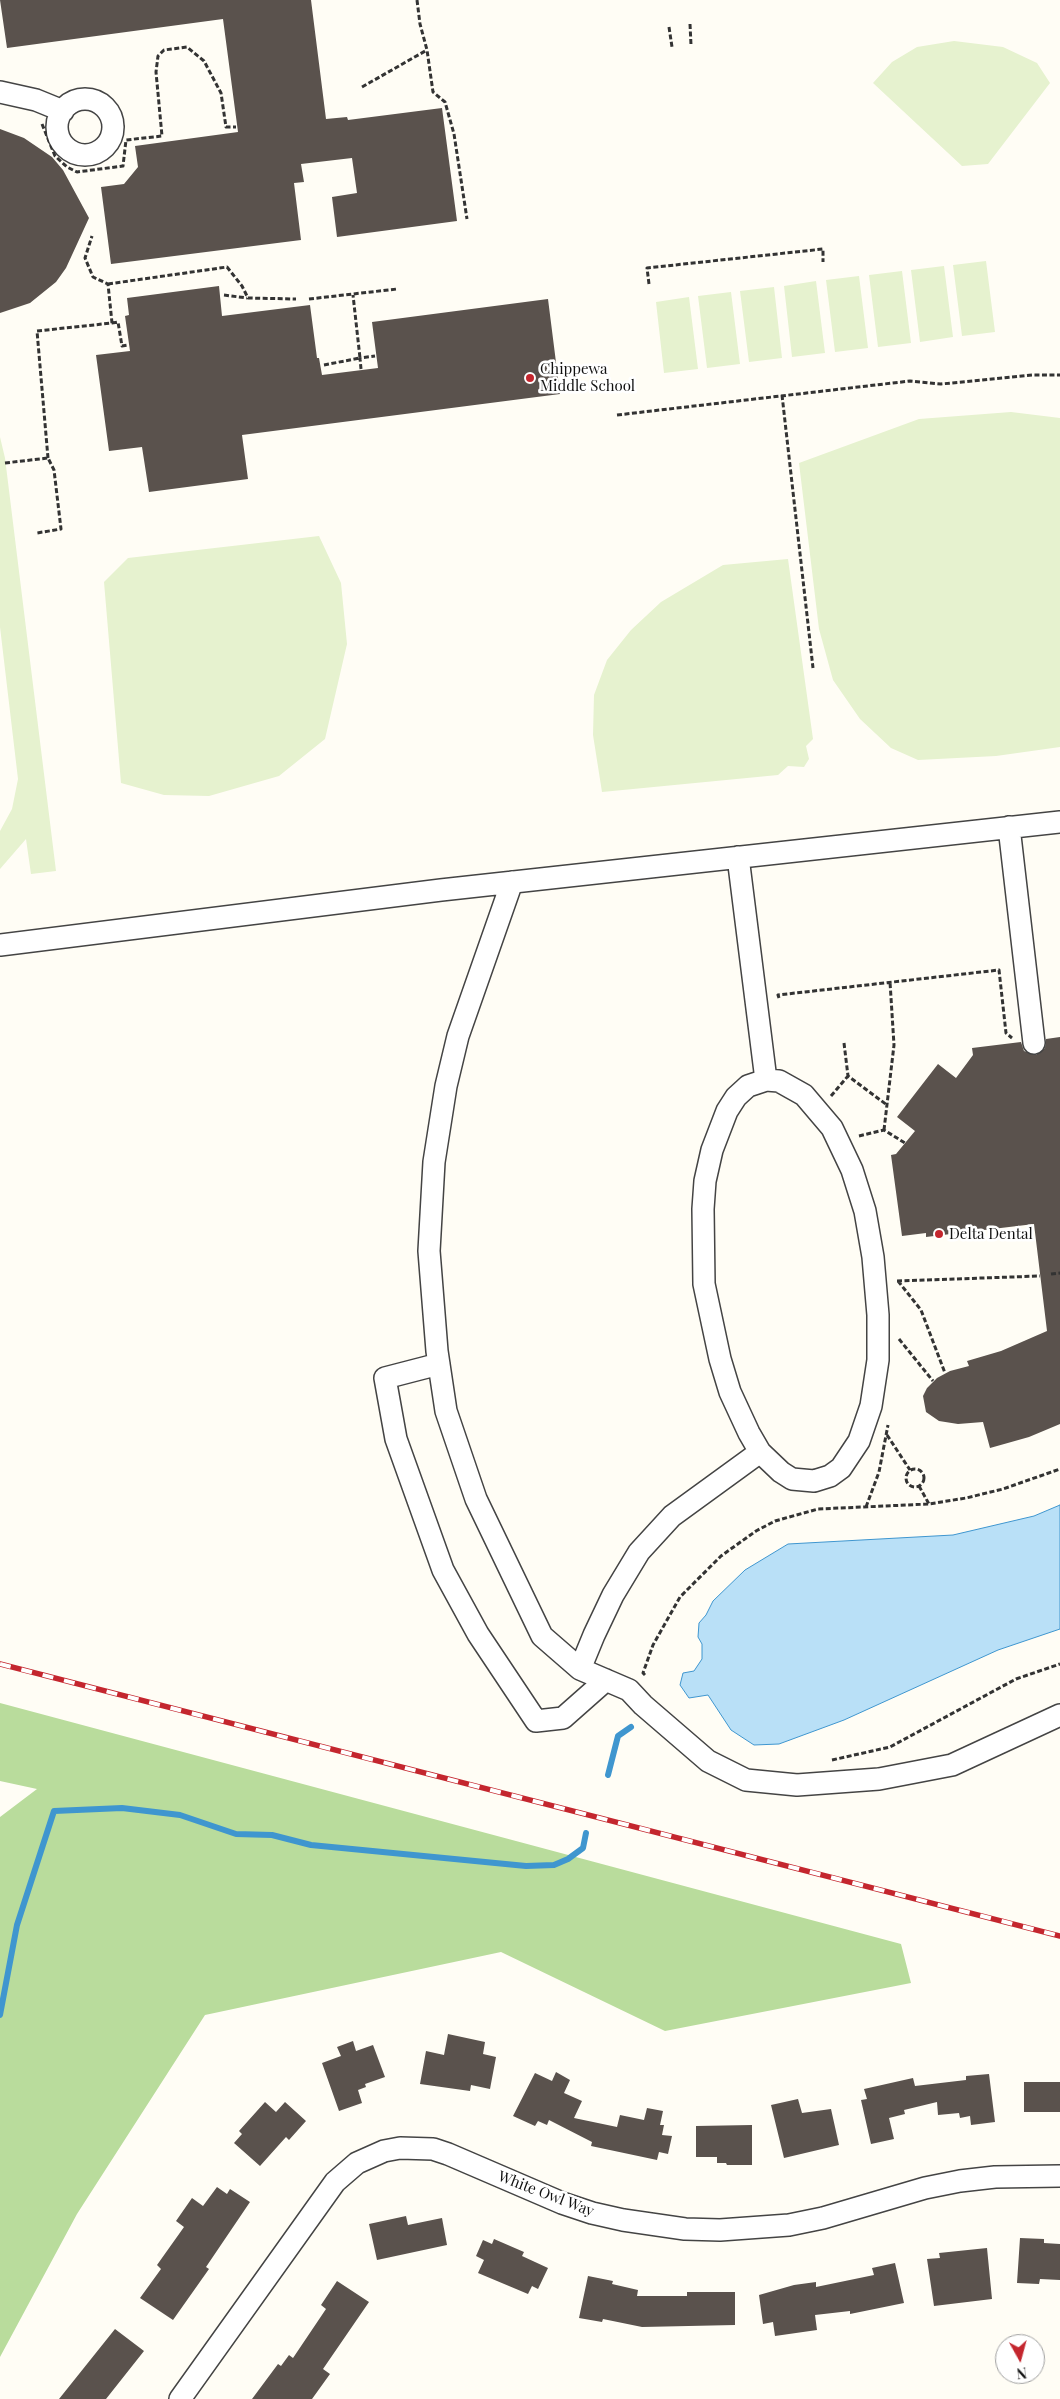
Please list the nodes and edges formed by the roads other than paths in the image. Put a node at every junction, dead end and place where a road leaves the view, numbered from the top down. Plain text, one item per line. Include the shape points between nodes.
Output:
1 (0, 92) edge
2 (63, 111) dead end
3 (1060, 822) edge
4 (1009, 827) junction
5 (738, 857) junction
6 (512, 882) junction
7 (0, 945) edge
8 (1024, 1043) road end
9 (766, 1080) junction
10 (439, 1364) junction
11 (760, 1452) junction
12 (580, 1669) junction
13 (606, 1680) junction
14 (1060, 1715) edge
15 (1060, 2176) edge
16 (180, 2399) edge

1 - 2 street via 36,100
3 - 4 street
4 - 5 street
4 - 8 street
5 - 6 street
5 - 9 street
6 - 7 street
6 - 10 street via 458,1036 434,1162 429,1251
9 - 11 street via 748,1086 736,1096 727,1111 712,1150 703,1209 704,1284 715,1342 730,1392
9 - 11 street via 779,1081 804,1095 832,1128 852,1170 865,1211 873,1257 878,1360 871,1406 860,1441 841,1468 830,1476 803,1482 781,1472
10 - 12 street via 446,1411 476,1499 542,1636
10 - 13 street via 385,1378 396,1439 443,1570 478,1634 536,1721 563,1718
11 - 12 street via 672,1516 639,1552 613,1595
12 - 13 street
13 - 14 street via 629,1690 708,1761 746,1780 797,1785 879,1779 952,1765
15 - 16 street, White Owl Way via 960,2181 789,2225 694,2230 654,2226 592,2213 433,2149 384,2151 357,2163 335,2182

